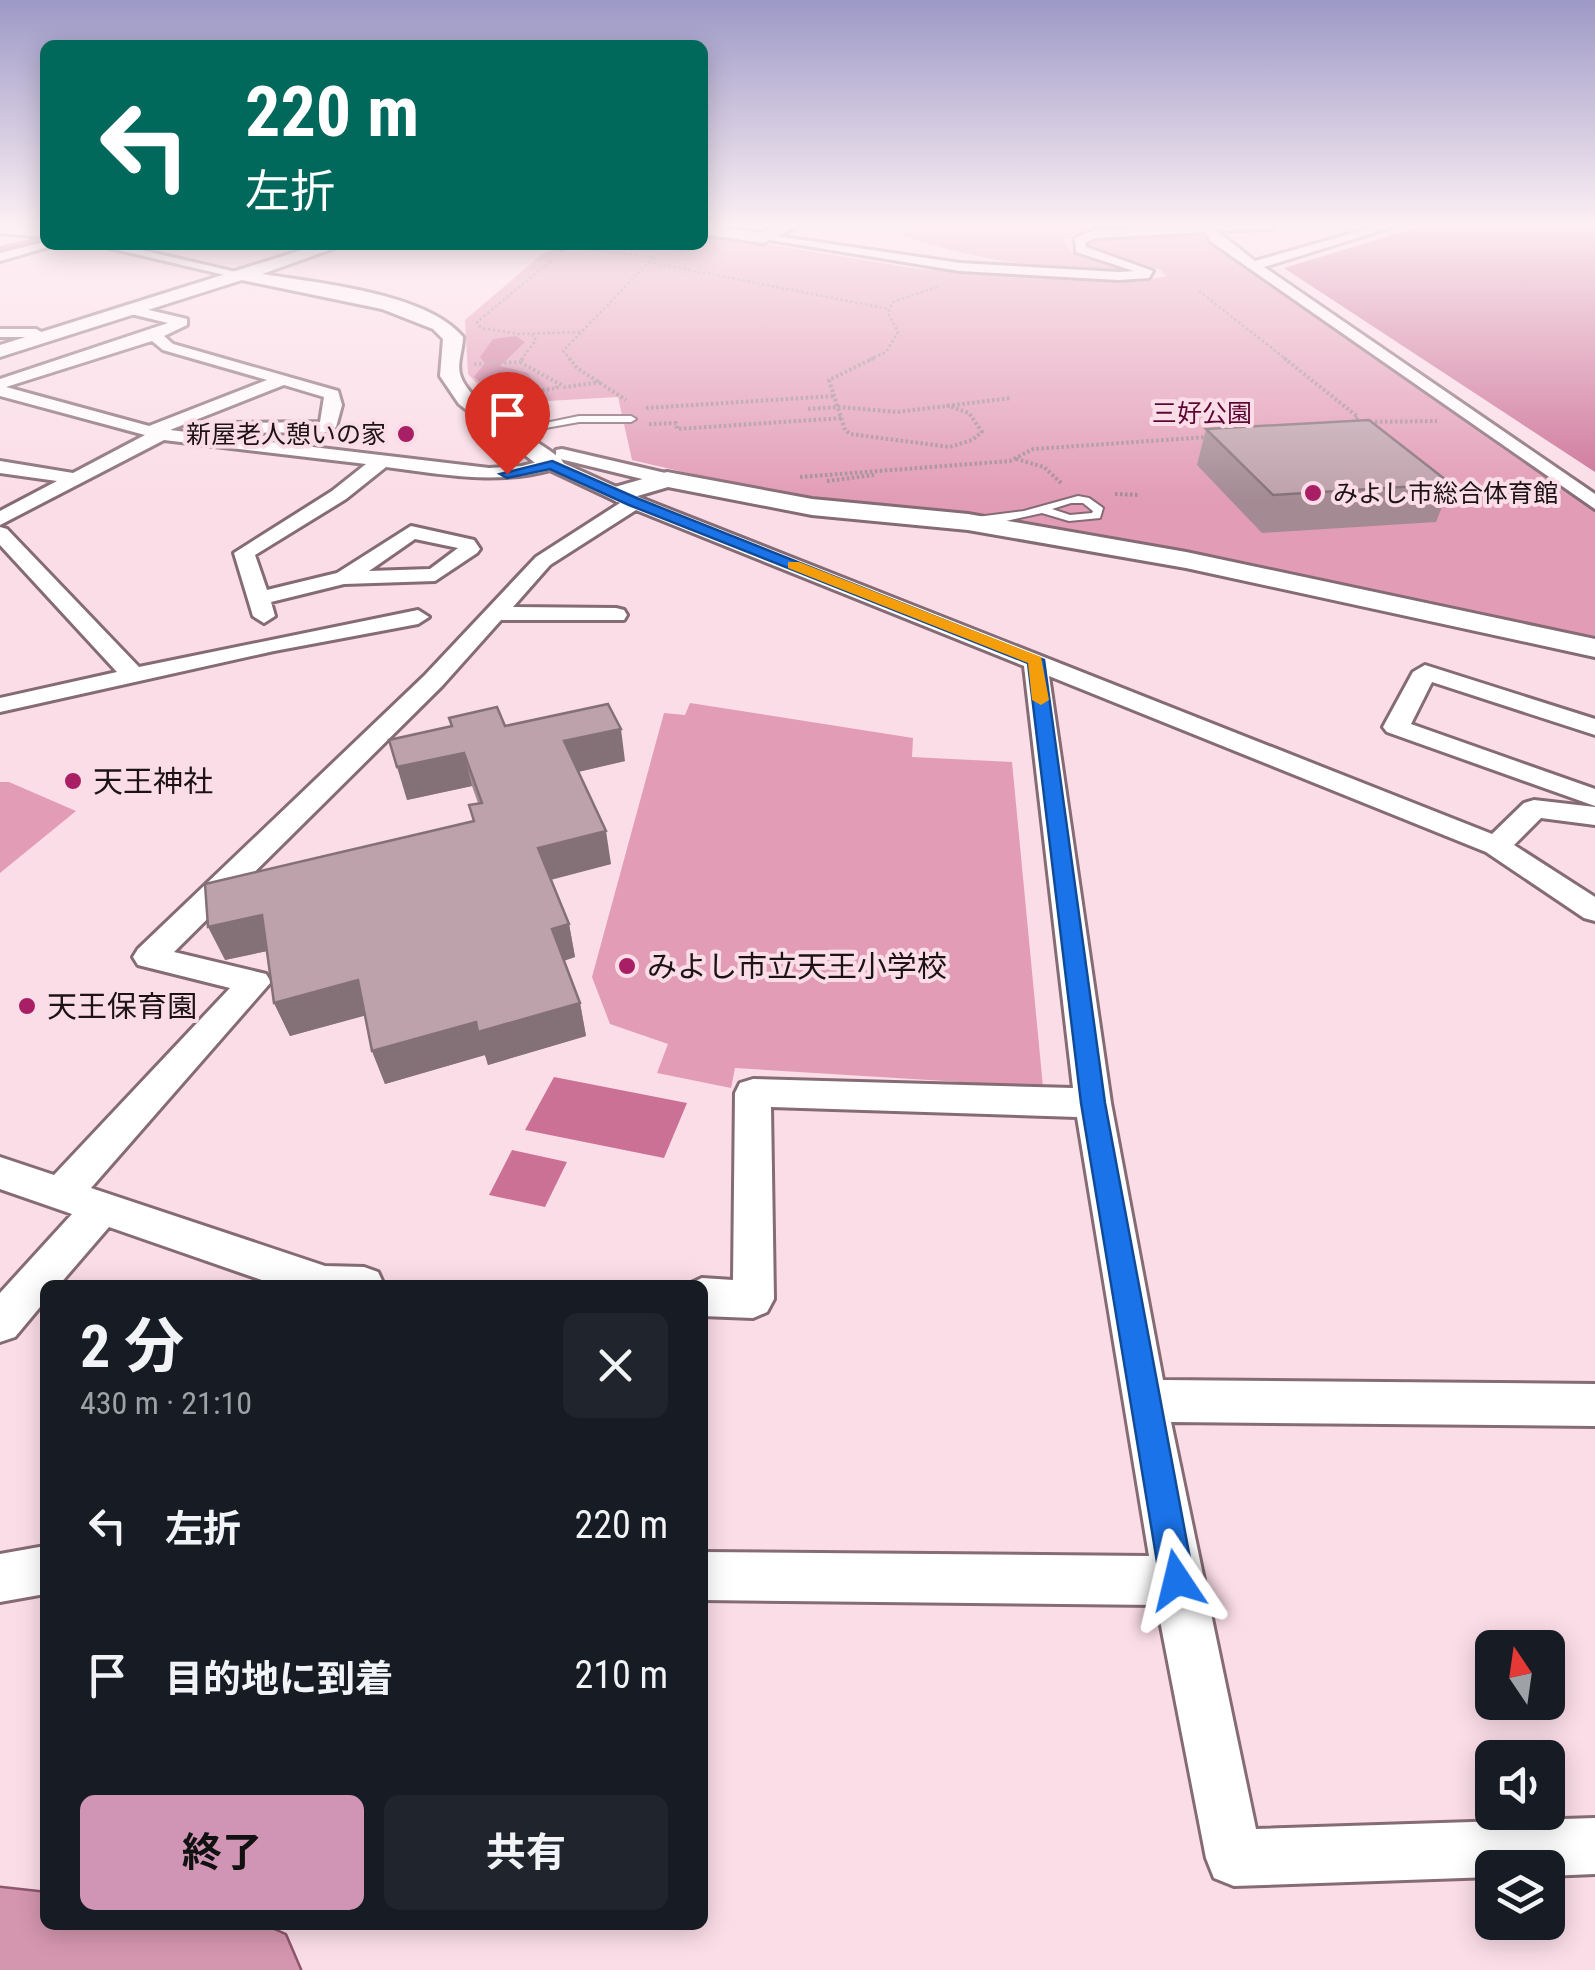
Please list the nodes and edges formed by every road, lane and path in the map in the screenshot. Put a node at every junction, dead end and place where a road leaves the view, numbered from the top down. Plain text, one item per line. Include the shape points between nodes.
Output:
1 (90, 317) edge
2 (108, 317) edge
3 (161, 317) edge
4 (427, 317) edge
5 (483, 317) edge
6 (596, 317) edge
7 (890, 317) edge
8 (1233, 317) edge
9 (1327, 317) edge
10 (0, 332) edge
11 (582, 332) junction
12 (36, 333) junction
13 (531, 334) junction
14 (154, 335) junction
15 (0, 348) edge
16 (520, 362) junction
17 (484, 364) dead end
18 (284, 379) junction
19 (600, 382) junction
20 (557, 384) junction
21 (0, 388) edge
22 (834, 396) junction
23 (1011, 398) dead end
24 (504, 401) dead end
25 (946, 405) junction
26 (839, 407) junction
27 (808, 409) dead end
28 (842, 418) junction
29 (631, 419) joint
30 (1477, 421) junction
31 (1349, 424) junction
32 (1337, 428) edge
33 (156, 432) junction
34 (512, 432) junction
35 (1223, 436) edge
36 (534, 446) junction
37 (1015, 459) junction
38 (379, 463) junction
39 (552, 464) junction
40 (0, 467) edge
41 (76, 478) junction
42 (797, 478) dead end
43 (667, 479) junction
44 (1070, 492) dead end
45 (625, 498) junction
46 (1595, 503) edge
47 (1042, 510) dead end
48 (0, 519) edge
49 (968, 522) junction
50 (0, 533) edge
51 (344, 578) junction
52 (258, 599) junction
53 (494, 613) junction
54 (616, 616) dead end
55 (418, 618) dead end
56 (274, 644) junction
57 (1595, 648) edge
58 (1036, 660) junction
59 (133, 675) junction
60 (0, 705) edge
61 (1595, 727) edge
62 (1595, 798) edge
63 (1595, 816) edge
64 (1496, 846) junction
65 (1595, 911) edge
66 (1093, 1103) junction
67 (0, 1173) edge
68 (63, 1192) junction
69 (101, 1208) junction
70 (312, 1280) edge
71 (708, 1297) edge
72 (0, 1323) edge
73 (1146, 1401) junction
74 (1595, 1404) edge
75 (708, 1576) edge
76 (1177, 1580) junction
77 (1595, 1846) edge
78 (0, 1937) edge
79 (250, 1970) edge

1 - 12 street
2 - 15 street
3 - 14 street via 182,322
4 - 34 street via 453,337 448,366 459,393
5 - 13 path via 481,328
6 - 11 path
7 - 22 path via 898,332 891,346 876,360 829,380
8 - 31 path via 1358,416
9 - 30 street
10 - 12 street
11 - 13 path
11 - 19 path via 563,351
12 - 15 street
13 - 16 path via 536,340
14 - 18 street via 168,347
14 - 21 street
16 - 17 path
16 - 20 path
18 - 33 street
18 - 33 street via 332,394 327,428
19 - 20 path
19 - 22 path via 625,397 630,408
20 - 24 path via 546,392 502,396
21 - 33 street
22 - 26 path
23 - 25 path
25 - 26 path via 897,412
25 - 28 path via 969,412 979,437 940,447 860,438 849,434
26 - 27 path
26 - 28 path
28 - 29 path via 676,429 676,422 632,426
29 - 34 lane via 579,419
30 - 31 path
30 - 46 street
31 - 32 path
33 - 38 street
33 - 41 street
34 - 36 street
35 - 37 path via 1032,448
36 - 39 street
36 - 43 street
37 - 42 path
37 - 44 path via 1044,467
38 - 39 street via 507,474
38 - 52 street via 250,547 244,554
39 - 45 street
40 - 41 street
41 - 48 street
43 - 45 street
43 - 49 street via 812,508
45 - 53 street via 543,561
45 - 58 street
47 - 49 lane
49 - 57 street via 1186,560
50 - 59 street
51 - 51 street via 435,574 470,549 411,532
51 - 52 street
52 - 56 street
53 - 54 street
53 - 68 street via 149,956 255,982
55 - 56 street
56 - 59 street
58 - 64 street
58 - 66 street
59 - 60 street
61 - 62 street via 1424,672 1396,726
63 - 64 street via 1534,808
64 - 65 street
66 - 71 street via 753,1093 752,1298
66 - 73 street
67 - 68 street
68 - 69 street
69 - 70 street
69 - 72 street
73 - 74 street
73 - 76 street
75 - 76 street
76 - 77 street via 1234,1858
78 - 79 highway

